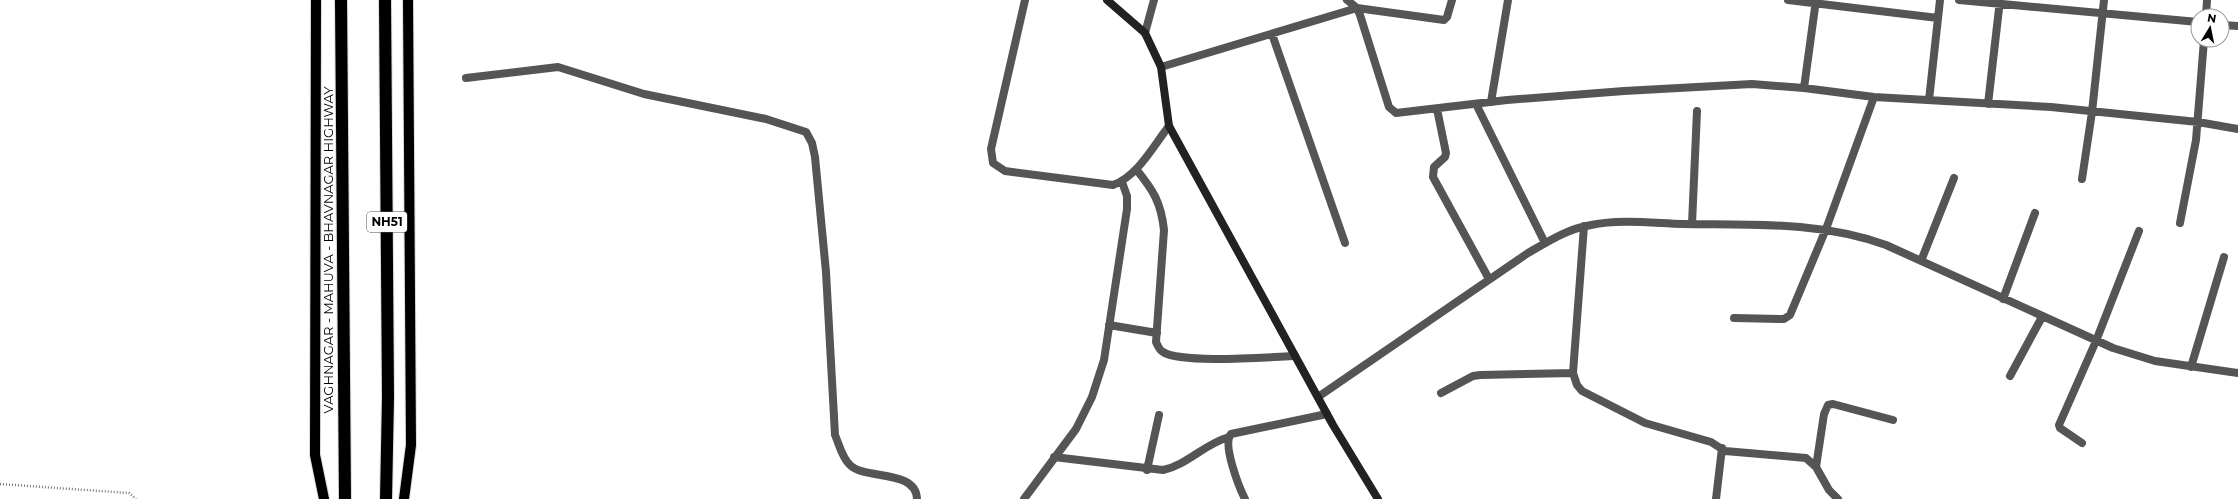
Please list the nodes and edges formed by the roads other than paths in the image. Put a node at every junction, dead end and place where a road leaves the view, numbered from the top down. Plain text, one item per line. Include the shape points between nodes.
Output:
1 (316, 0) edge
2 (341, 0) edge
3 (385, 0) edge
4 (408, 0) edge
5 (1025, 0) edge
6 (1107, 0) edge
7 (1154, 0) edge
8 (1347, 0) edge
9 (1452, 0) edge
10 (1508, 0) edge
11 (1788, 0) edge
12 (1940, 0) edge
13 (1959, 0) edge
14 (2104, 0) edge
15 (1815, 2) edge
16 (2000, 2) edge
17 (1357, 8) junction
18 (2103, 13) junction
19 (1938, 18) junction
20 (2190, 21) edge
21 (1145, 33) junction
22 (1272, 34) junction
23 (2203, 48) edge
24 (1161, 67) junction
25 (466, 78) dead end
26 (1804, 88) junction
27 (1874, 97) junction
28 (1929, 100) junction
29 (1491, 102) junction
30 (1476, 104) junction
31 (1988, 104) junction
32 (1437, 109) junction
33 (1697, 111) dead end
34 (2092, 112) junction
35 (2198, 122) junction
36 (1169, 126) junction
37 (2238, 129) edge
38 (1136, 169) junction
39 (1954, 178) dead end
40 (2082, 179) dead end
41 (1122, 182) junction
42 (2035, 213) dead end
43 (2180, 223) dead end
44 (1692, 224) junction
45 (1584, 226) junction
46 (1826, 230) junction
47 (2138, 231) dead end
48 (1346, 243) dead end
49 (1545, 243) junction
50 (2224, 257) dead end
51 (1921, 261) junction
52 (1489, 279) junction
53 (2003, 299) junction
54 (2042, 316) junction
55 (1734, 318) dead end
56 (1109, 325) junction
57 (1157, 333) junction
58 (2096, 341) junction
59 (1295, 356) junction
60 (2191, 367) junction
61 (1573, 372) junction
62 (2238, 373) edge
63 (2010, 376) dead end
64 (1442, 393) dead end
65 (1318, 397) junction
66 (1327, 414) junction
67 (1159, 416) dead end
68 (1893, 420) dead end
69 (1229, 437) junction
70 (2082, 443) dead end
71 (1722, 448) junction
72 (1054, 457) junction
73 (1816, 467) junction
74 (1147, 470) junction
75 (1835, 498) edge
76 (324, 499) edge
77 (345, 499) edge
78 (386, 499) edge
79 (404, 499) edge
80 (917, 499) edge
81 (1024, 499) edge
82 (1245, 499) edge
83 (1378, 499) edge
84 (1716, 499) edge

1 - 76 main road via 315,455
2 - 77 highway, VAGHNAGAR - MAHUVA - BHAVNAGAR HIGHWAY
3 - 78 highway, NH51
4 - 79 main road via 411,446
5 - 41 street via 991,149 993,163 1005,171 1113,185
6 - 21 street
7 - 21 street
8 - 17 street
9 - 17 street via 1444,20
10 - 29 street
11 - 15 street
12 - 19 street
13 - 16 street
14 - 18 street
15 - 19 street
15 - 26 street
16 - 18 street
16 - 31 street
17 - 22 street
17 - 32 street via 1392,111 1403,114
18 - 20 street
18 - 34 street
19 - 28 street
21 - 24 street
22 - 24 street
22 - 48 street
23 - 35 street
24 - 36 street
25 - 80 street via 558,68 644,94 766,119 806,132 812,143 825,252 835,435 850,466 902,480 912,487
26 - 27 street
26 - 29 street via 1720,84
27 - 28 street
27 - 46 street
28 - 31 street
29 - 30 street
30 - 32 street
30 - 49 street
31 - 34 street
32 - 52 street via 1446,153 1434,167 1433,176
33 - 44 street
34 - 35 street
34 - 40 street
35 - 37 street
35 - 43 street
36 - 38 street
36 - 59 street
38 - 41 street
38 - 57 street via 1152,189 1162,212 1164,230
39 - 51 street
41 - 56 street via 1127,196 1127,209
42 - 53 street
44 - 45 street via 1614,222
44 - 46 street via 1784,226
45 - 49 street
45 - 61 street
46 - 51 street via 1856,234
46 - 55 street via 1788,318
47 - 58 street
49 - 52 street
50 - 60 street
51 - 53 street
52 - 65 street
53 - 54 street
54 - 58 street
54 - 63 street
56 - 57 street
56 - 72 street via 1104,360 1092,397 1076,429
57 - 59 street via 1158,348 1172,355 1198,358
58 - 60 street via 2155,362
58 - 70 street via 2059,425
59 - 65 street
60 - 62 street
61 - 64 street via 1473,376
61 - 71 street via 1582,391 1646,423 1711,442
65 - 66 street
66 - 69 street via 1237,432
66 - 83 street
67 - 74 street
68 - 73 street via 1833,404 1828,405 1824,414
69 - 74 street via 1207,445 1174,468
69 - 82 street via 1236,479
71 - 73 street via 1731,452 1798,456 1811,460
71 - 84 street
72 - 74 street
72 - 81 street
73 - 75 street

